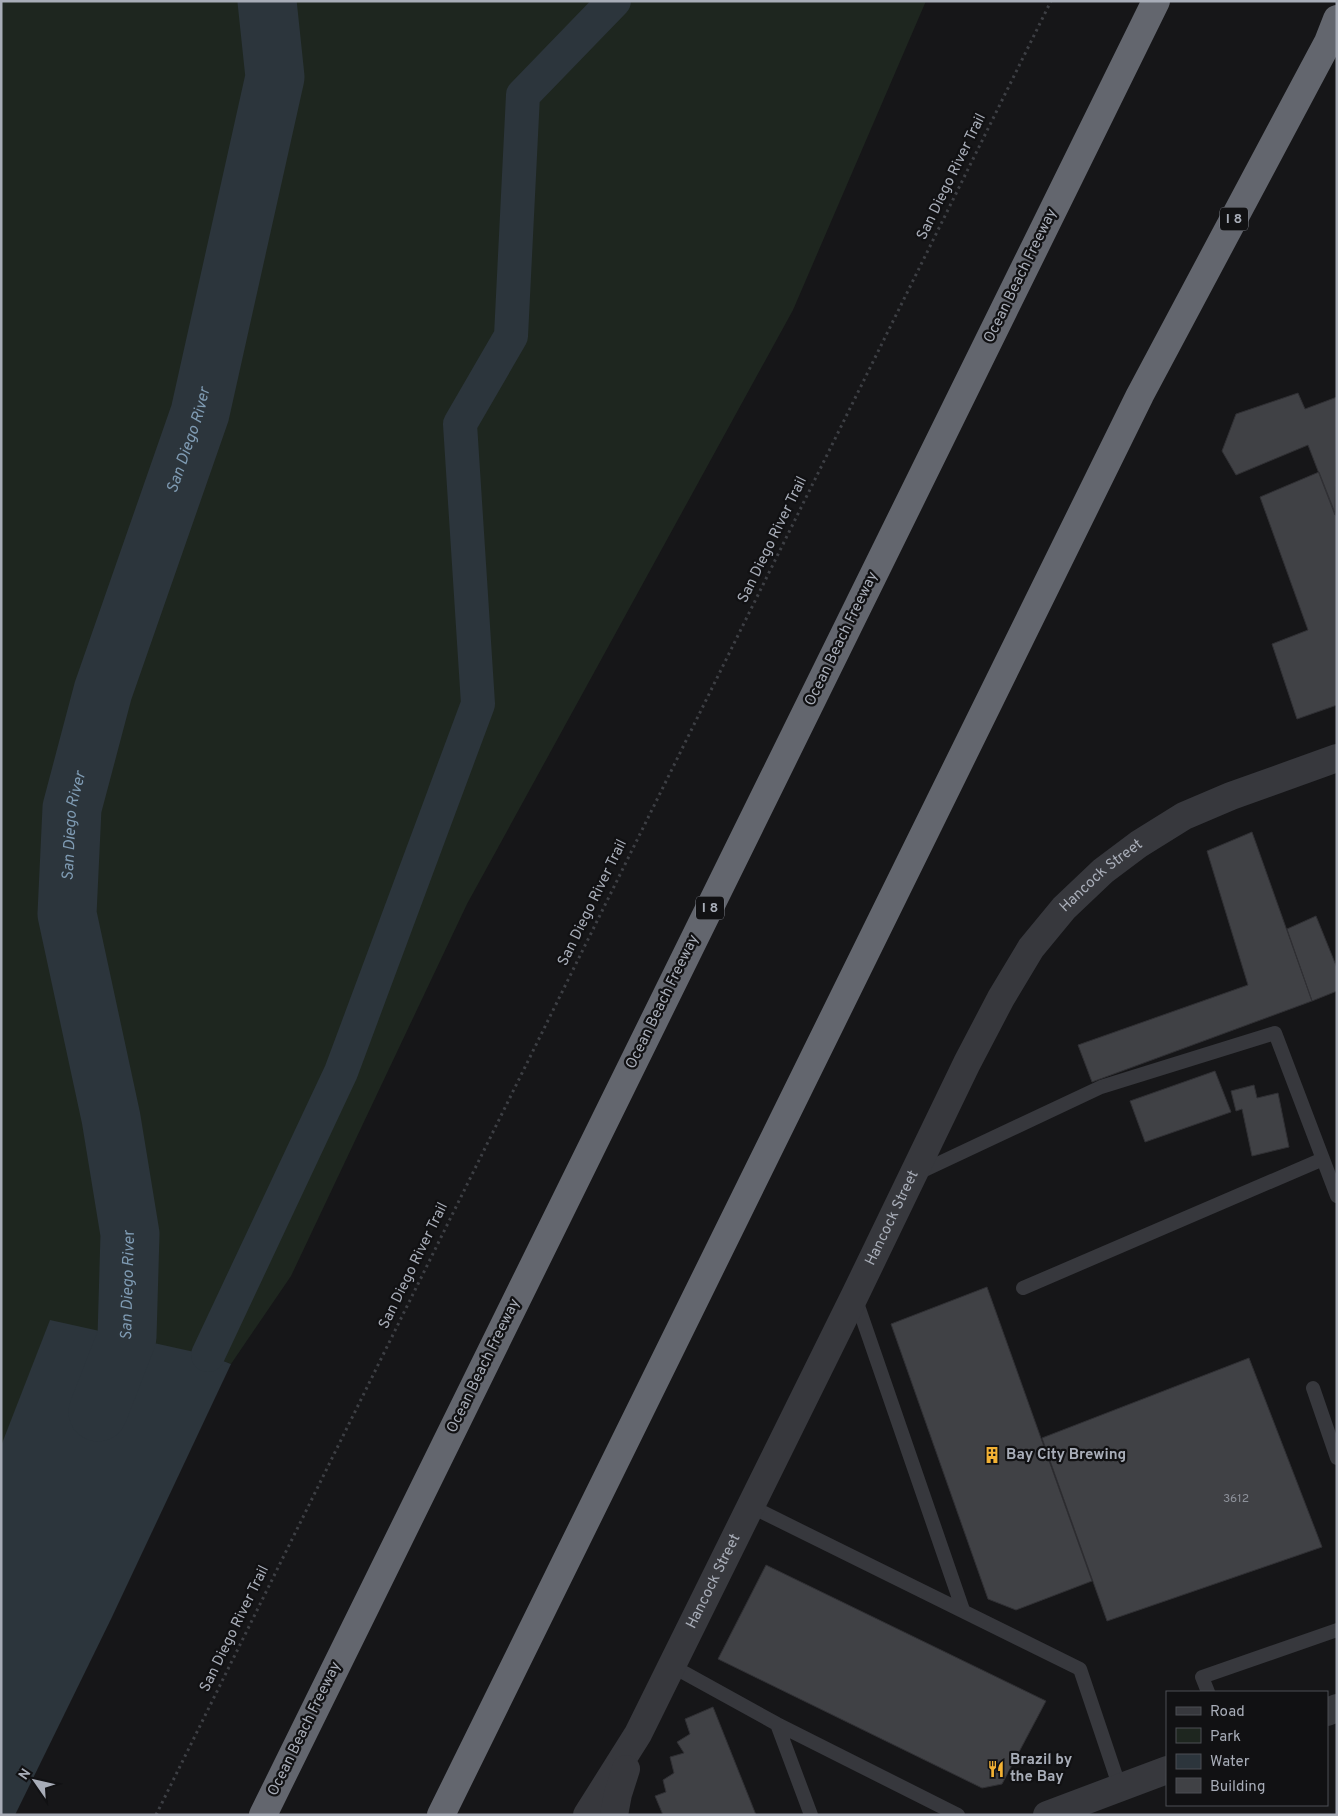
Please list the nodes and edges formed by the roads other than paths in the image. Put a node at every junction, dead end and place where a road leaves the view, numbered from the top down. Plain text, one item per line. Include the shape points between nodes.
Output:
1 (1156, 1) edge
2 (1334, 30) edge
3 (1337, 758) edge
4 (1323, 1159) junction
5 (911, 1177) junction
6 (1337, 1196) edge
7 (1023, 1288) dead end
8 (855, 1295) junction
9 (1313, 1388) dead end
10 (1337, 1458) edge
11 (750, 1506) junction
12 (963, 1610) junction
13 (1337, 1630) edge
14 (672, 1666) junction
15 (1208, 1691) edge
16 (777, 1724) junction
17 (638, 1734) junction
18 (1166, 1770) edge
19 (1120, 1788) junction
20 (263, 1815) edge
21 (441, 1815) edge
22 (587, 1815) edge
23 (614, 1815) edge
24 (811, 1815) edge
25 (958, 1815) edge
26 (1048, 1815) edge

1 - 20 highway, Ocean Beach Freeway / I 8
2 - 21 highway, I 8 via 1140,395
3 - 5 street, Hancock Street via 1184,816 1103,871 1064,908 1031,948 1001,998
4 - 5 lane via 1275,1033 1101,1087
4 - 6 lane
4 - 7 lane
5 - 8 street, Hancock Street
8 - 11 street, Hancock Street
8 - 12 lane
9 - 10 lane
11 - 12 lane
11 - 14 street, Hancock Street
12 - 19 lane via 1080,1669
13 - 15 lane via 1202,1677
14 - 16 lane
14 - 17 street, Hancock Street
16 - 24 lane
16 - 25 lane
17 - 22 street, Hancock Street
17 - 23 street
18 - 19 street
19 - 26 street

